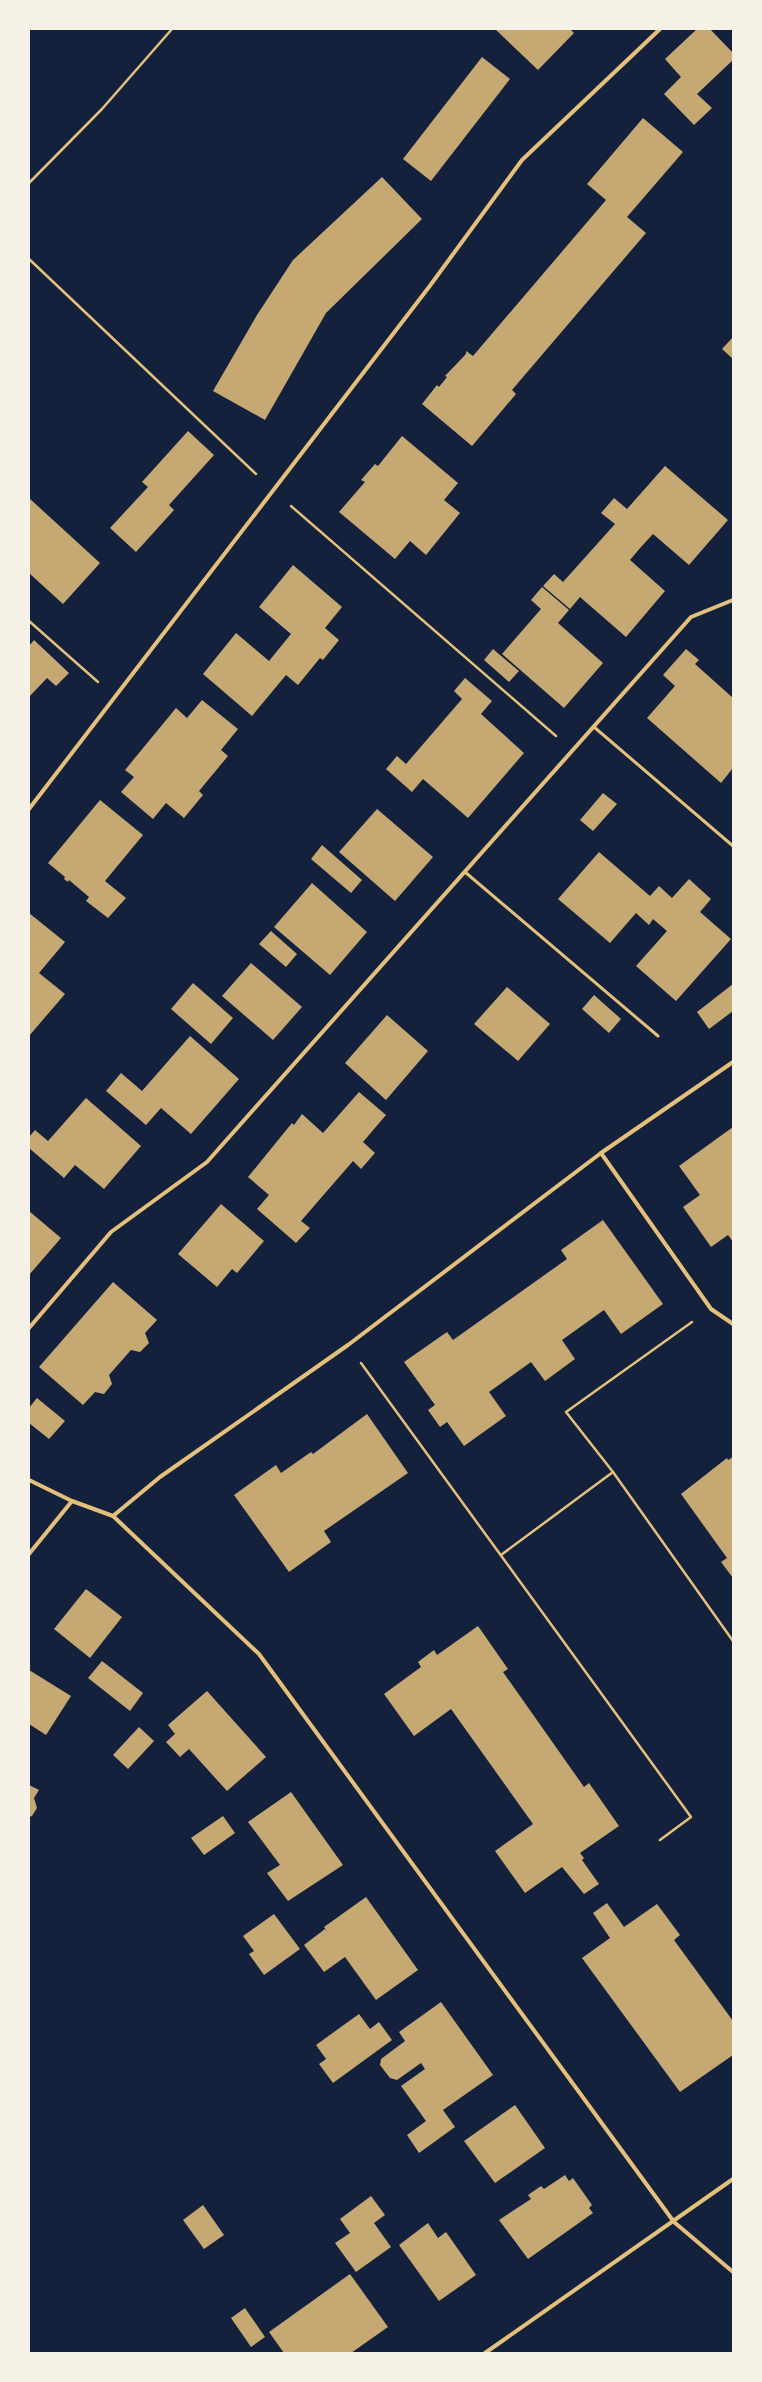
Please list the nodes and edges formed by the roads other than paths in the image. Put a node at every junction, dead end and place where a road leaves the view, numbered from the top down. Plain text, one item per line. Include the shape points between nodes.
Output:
1 (660, 29) edge
2 (733, 600) edge
3 (594, 727) junction
4 (29, 809) edge
5 (733, 846) edge
6 (465, 872) junction
7 (658, 1036) dead end
8 (733, 1062) edge
9 (601, 1153) junction
10 (733, 1324) edge
11 (29, 1328) edge
12 (29, 1480) edge
13 (72, 1500) junction
14 (112, 1516) junction
15 (29, 1554) edge
16 (733, 2179) edge
17 (674, 2222) junction
18 (733, 2272) edge
19 (485, 2353) edge

1 - 4 street via 522,160 429,287
2 - 3 street via 691,616
3 - 5 lane
3 - 6 street
6 - 7 lane
6 - 11 street via 207,1162 111,1232
8 - 9 street
9 - 10 street via 711,1309
9 - 14 street via 348,1345 160,1477
12 - 13 street
13 - 14 street
13 - 15 street
14 - 17 street via 259,1654
16 - 17 street
17 - 18 street
17 - 19 street

